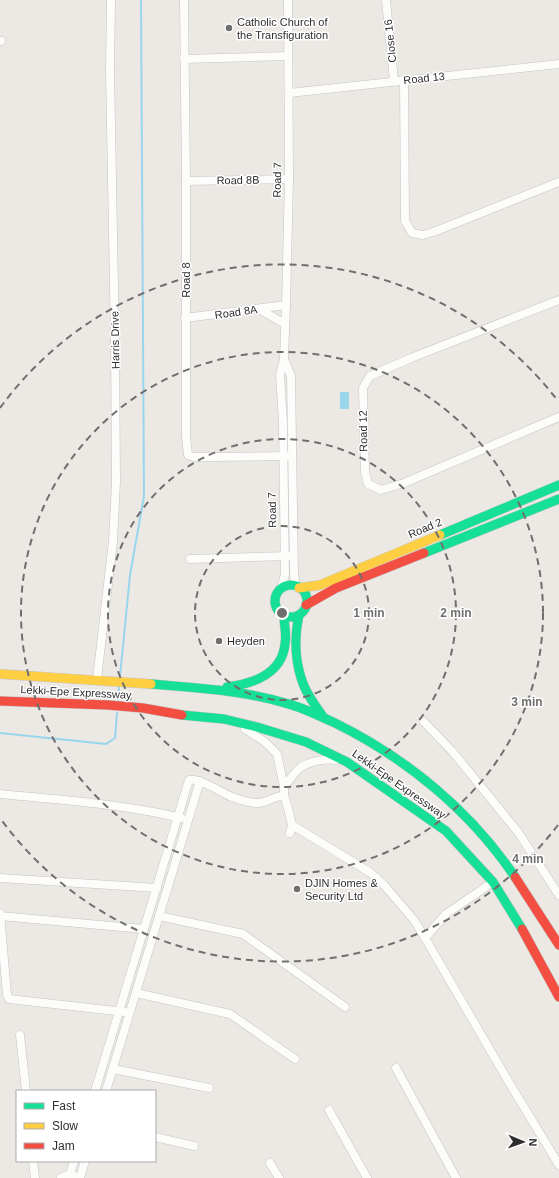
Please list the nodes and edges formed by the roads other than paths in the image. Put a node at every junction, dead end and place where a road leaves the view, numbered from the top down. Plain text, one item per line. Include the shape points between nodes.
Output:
1 (110, 0) edge
2 (184, 0) edge
3 (288, 0) edge
4 (386, 0) edge
5 (288, 56) junction
6 (184, 59) junction
7 (559, 64) edge
8 (404, 80) junction
9 (394, 81) junction
10 (289, 93) junction
11 (289, 179) junction
12 (186, 180) junction
13 (559, 182) edge
14 (559, 300) edge
15 (286, 305) junction
16 (259, 309) junction
17 (186, 318) junction
18 (285, 324) junction
19 (284, 360) junction
20 (559, 417) edge
21 (283, 422) junction
22 (292, 422) junction
23 (283, 456) junction
24 (292, 456) junction
25 (559, 485) edge
26 (559, 499) edge
27 (285, 556) junction
28 (294, 556) junction
29 (190, 559) dead end
30 (297, 587) junction
31 (281, 589) junction
32 (306, 605) junction
33 (299, 615) junction
34 (284, 616) junction
35 (0, 674) edge
36 (97, 679) junction
37 (208, 689) junction
38 (0, 700) edge
39 (324, 718) junction
40 (224, 719) junction
41 (424, 722) dead end
42 (347, 762) junction
43 (200, 780) junction
44 (284, 791) junction
45 (0, 794) edge
46 (178, 817) junction
47 (189, 819) junction
48 (0, 878) edge
49 (493, 882) junction
50 (156, 888) junction
51 (559, 895) edge
52 (0, 913) edge
53 (0, 916) edge
54 (159, 916) junction
55 (144, 929) junction
56 (425, 938) junction
57 (559, 945) edge
58 (557, 991) edge
59 (136, 993) junction
60 (559, 998) edge
61 (345, 1007) dead end
62 (120, 1011) junction
63 (130, 1012) junction
64 (20, 1034) dead end
65 (295, 1059) dead end
66 (396, 1068) dead end
67 (113, 1069) junction
68 (209, 1088) dead end
69 (26, 1090) edge
70 (95, 1090) edge
71 (106, 1090) edge
72 (329, 1110) dead end
73 (156, 1137) edge
74 (194, 1146) dead end
75 (33, 1162) edge
76 (74, 1162) edge
77 (85, 1162) edge
78 (270, 1163) dead end
79 (559, 1165) edge
80 (70, 1174) junction
81 (35, 1178) edge
82 (61, 1178) edge
83 (80, 1178) edge
84 (279, 1178) edge
85 (368, 1178) edge
86 (456, 1178) edge

1 - 36 street, Harris Drive via 116,482 113,541
2 - 6 street, Road 8
3 - 5 street, Road 7
4 - 9 street, Close 16
5 - 6 street
5 - 10 street, Road 7
6 - 12 street, Road 8
7 - 8 street, Road 13
8 - 9 street, Road 13
8 - 13 street via 405,222 412,233 423,235 436,231
9 - 10 street, Road 13
10 - 11 street, Road 7
11 - 12 street, Road 8B
11 - 15 street, Road 7
12 - 17 street, Road 8
14 - 20 street, Road 12 via 370,376 363,388 365,472 368,484 381,490 404,483
15 - 16 street, Road 8A
15 - 18 street, Road 7
16 - 17 street, Road 8A
16 - 18 street
17 - 23 street, Road 8 via 188,455
18 - 19 street, Road 7
19 - 21 street, Road 7 via 280,375
19 - 22 street, Road 7 via 291,376
21 - 22 street
21 - 23 street, Road 7
22 - 24 street, Road 7
23 - 24 street, Road 8
23 - 27 street, Road 7
24 - 28 street, Road 7
25 - 30 main road, Road 2 via 320,585
26 - 32 main road, Road 2 via 336,588
27 - 28 street
27 - 29 street
27 - 31 street, Road 7 via 285,574
28 - 30 street, Road 7
30 - 31 main road
30 - 32 main road via 305,595
31 - 34 main road via 277,593 275,604
32 - 33 main road
33 - 34 main road
33 - 39 main road via 296,625 300,672 305,686
34 - 37 main road via 285,647 274,669 265,677 241,686
35 - 36 main road, Lekki-Epe Expressway
36 - 37 main road, Lekki-Epe Expressway
37 - 39 main road, Lekki-Epe Expressway via 287,703
38 - 40 main road, Lekki-Epe Expressway via 144,708 183,716
39 - 57 main road, Lekki-Epe Expressway via 349,729 392,756 458,809 514,873 552,928
40 - 42 main road, Lekki-Epe Expressway via 306,742
40 - 44 street via 249,731 277,754
41 - 51 street via 452,751 518,832
42 - 44 street via 330,759 300,767
42 - 49 main road, Lekki-Epe Expressway via 446,831
43 - 44 street via 207,786 232,797 255,803 263,804
43 - 46 street via 189,780
43 - 47 street
44 - 56 street via 291,829 371,873 409,914
45 - 46 street via 98,804
46 - 47 street
46 - 50 street
47 - 54 street
48 - 50 street
49 - 56 street via 446,914
49 - 58 main road, Lekki-Epe Expressway
50 - 55 street
52 - 53 street
53 - 55 street
53 - 62 street via 9,999
54 - 59 street
54 - 61 street via 243,934
55 - 62 street
56 - 79 street
58 - 60 main road, Lekki-Epe Expressway
59 - 63 street
59 - 65 street via 230,1014
62 - 63 street
62 - 70 street
63 - 67 street
64 - 69 street
66 - 86 street
67 - 68 street
67 - 71 street
72 - 85 street
73 - 74 street
75 - 81 street
76 - 80 street
77 - 83 street
78 - 84 street
80 - 82 street
80 - 83 street

